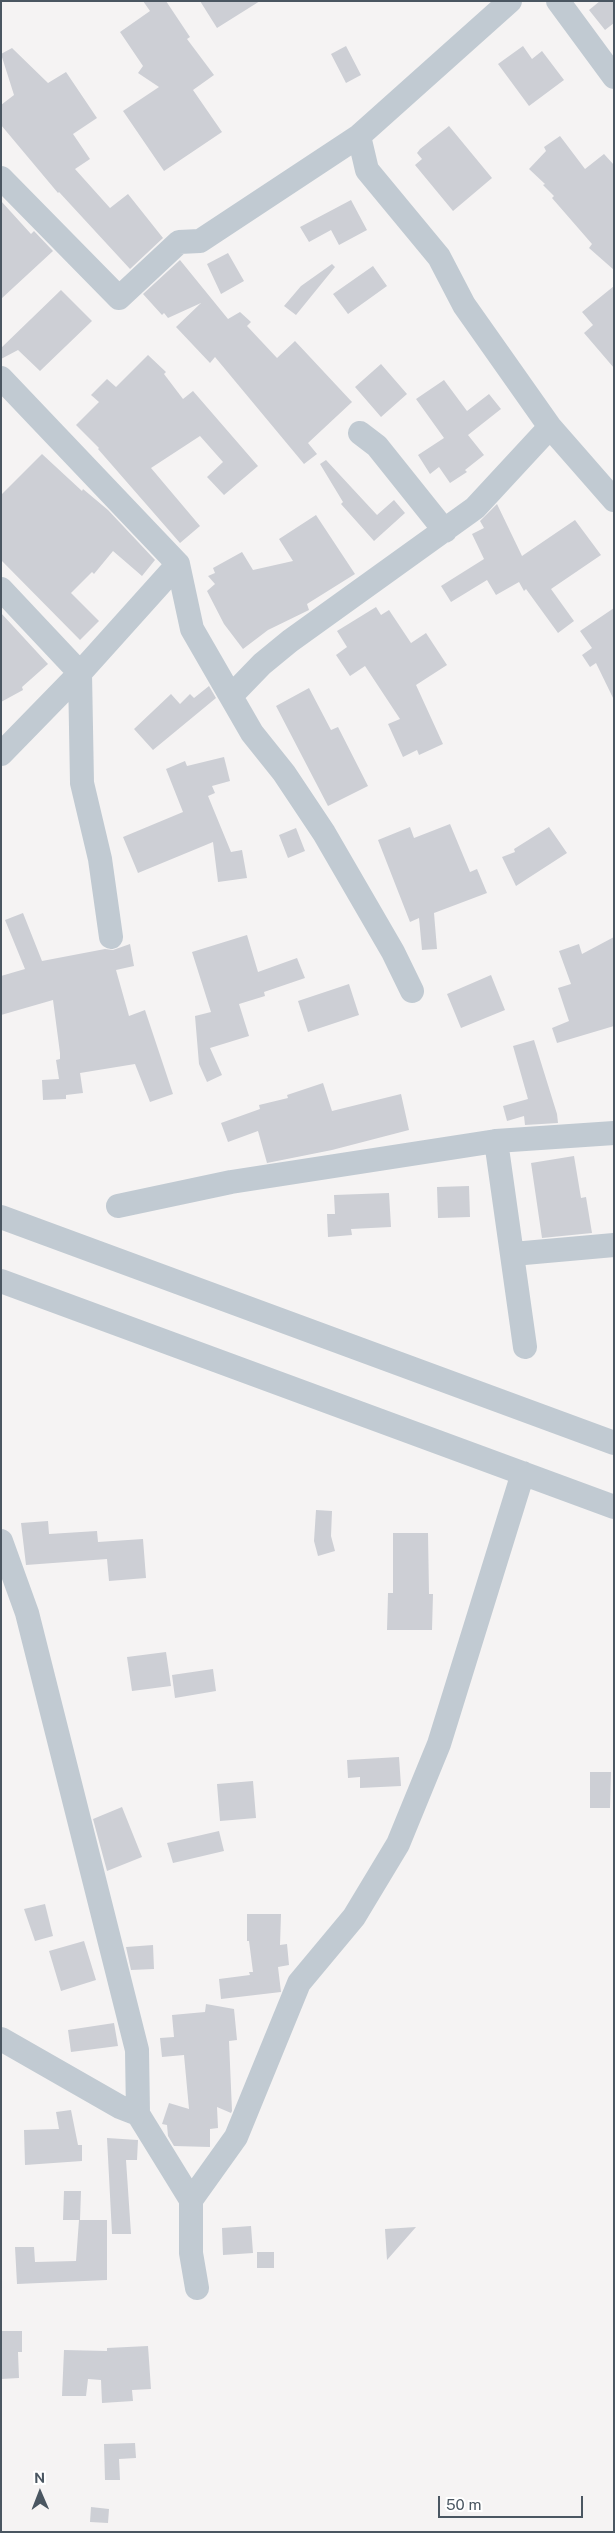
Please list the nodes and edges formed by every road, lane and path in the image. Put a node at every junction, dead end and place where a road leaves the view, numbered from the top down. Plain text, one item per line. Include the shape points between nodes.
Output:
1 (510, 1) edge
2 (558, 1) edge
3 (614, 77) edge
4 (359, 136) junction
5 (1, 178) edge
6 (1, 378) edge
7 (550, 427) junction
8 (360, 433) dead end
9 (614, 500) edge
10 (444, 531) junction
11 (178, 564) junction
12 (1, 589) edge
13 (80, 672) junction
14 (231, 696) junction
15 (1, 754) edge
16 (111, 937) dead end
17 (412, 991) dead end
18 (614, 1133) edge
19 (496, 1141) junction
20 (118, 1206) dead end
21 (1, 1217) edge
22 (614, 1245) edge
23 (513, 1254) junction
24 (1, 1281) edge
25 (525, 1347) dead end
26 (614, 1443) edge
27 (524, 1473) junction
28 (614, 1506) edge
29 (1, 1541) edge
30 (1, 2039) edge
31 (138, 2114) junction
32 (191, 2200) junction
33 (197, 2288) dead end

1 - 4 street
2 - 3 street
4 - 5 street via 200,241 179,242 119,298
4 - 7 street via 367,170 439,257 464,305
6 - 11 street
7 - 9 street
7 - 10 street via 475,508
8 - 10 street via 377,446
10 - 14 street via 290,641
11 - 13 street
11 - 14 street via 192,629
12 - 13 street
13 - 15 street
13 - 16 street via 82,783 100,859
14 - 17 street via 252,733 284,773 324,833
18 - 19 street
19 - 20 street via 230,1182
19 - 23 street
21 - 26 street
22 - 23 street
23 - 25 street
24 - 27 street
27 - 28 street
27 - 32 street via 438,1744 398,1844 354,1917 299,1983 236,2138
29 - 31 street via 27,1613 138,2050
30 - 31 street via 120,2108
31 - 32 street
32 - 33 street via 191,2253

